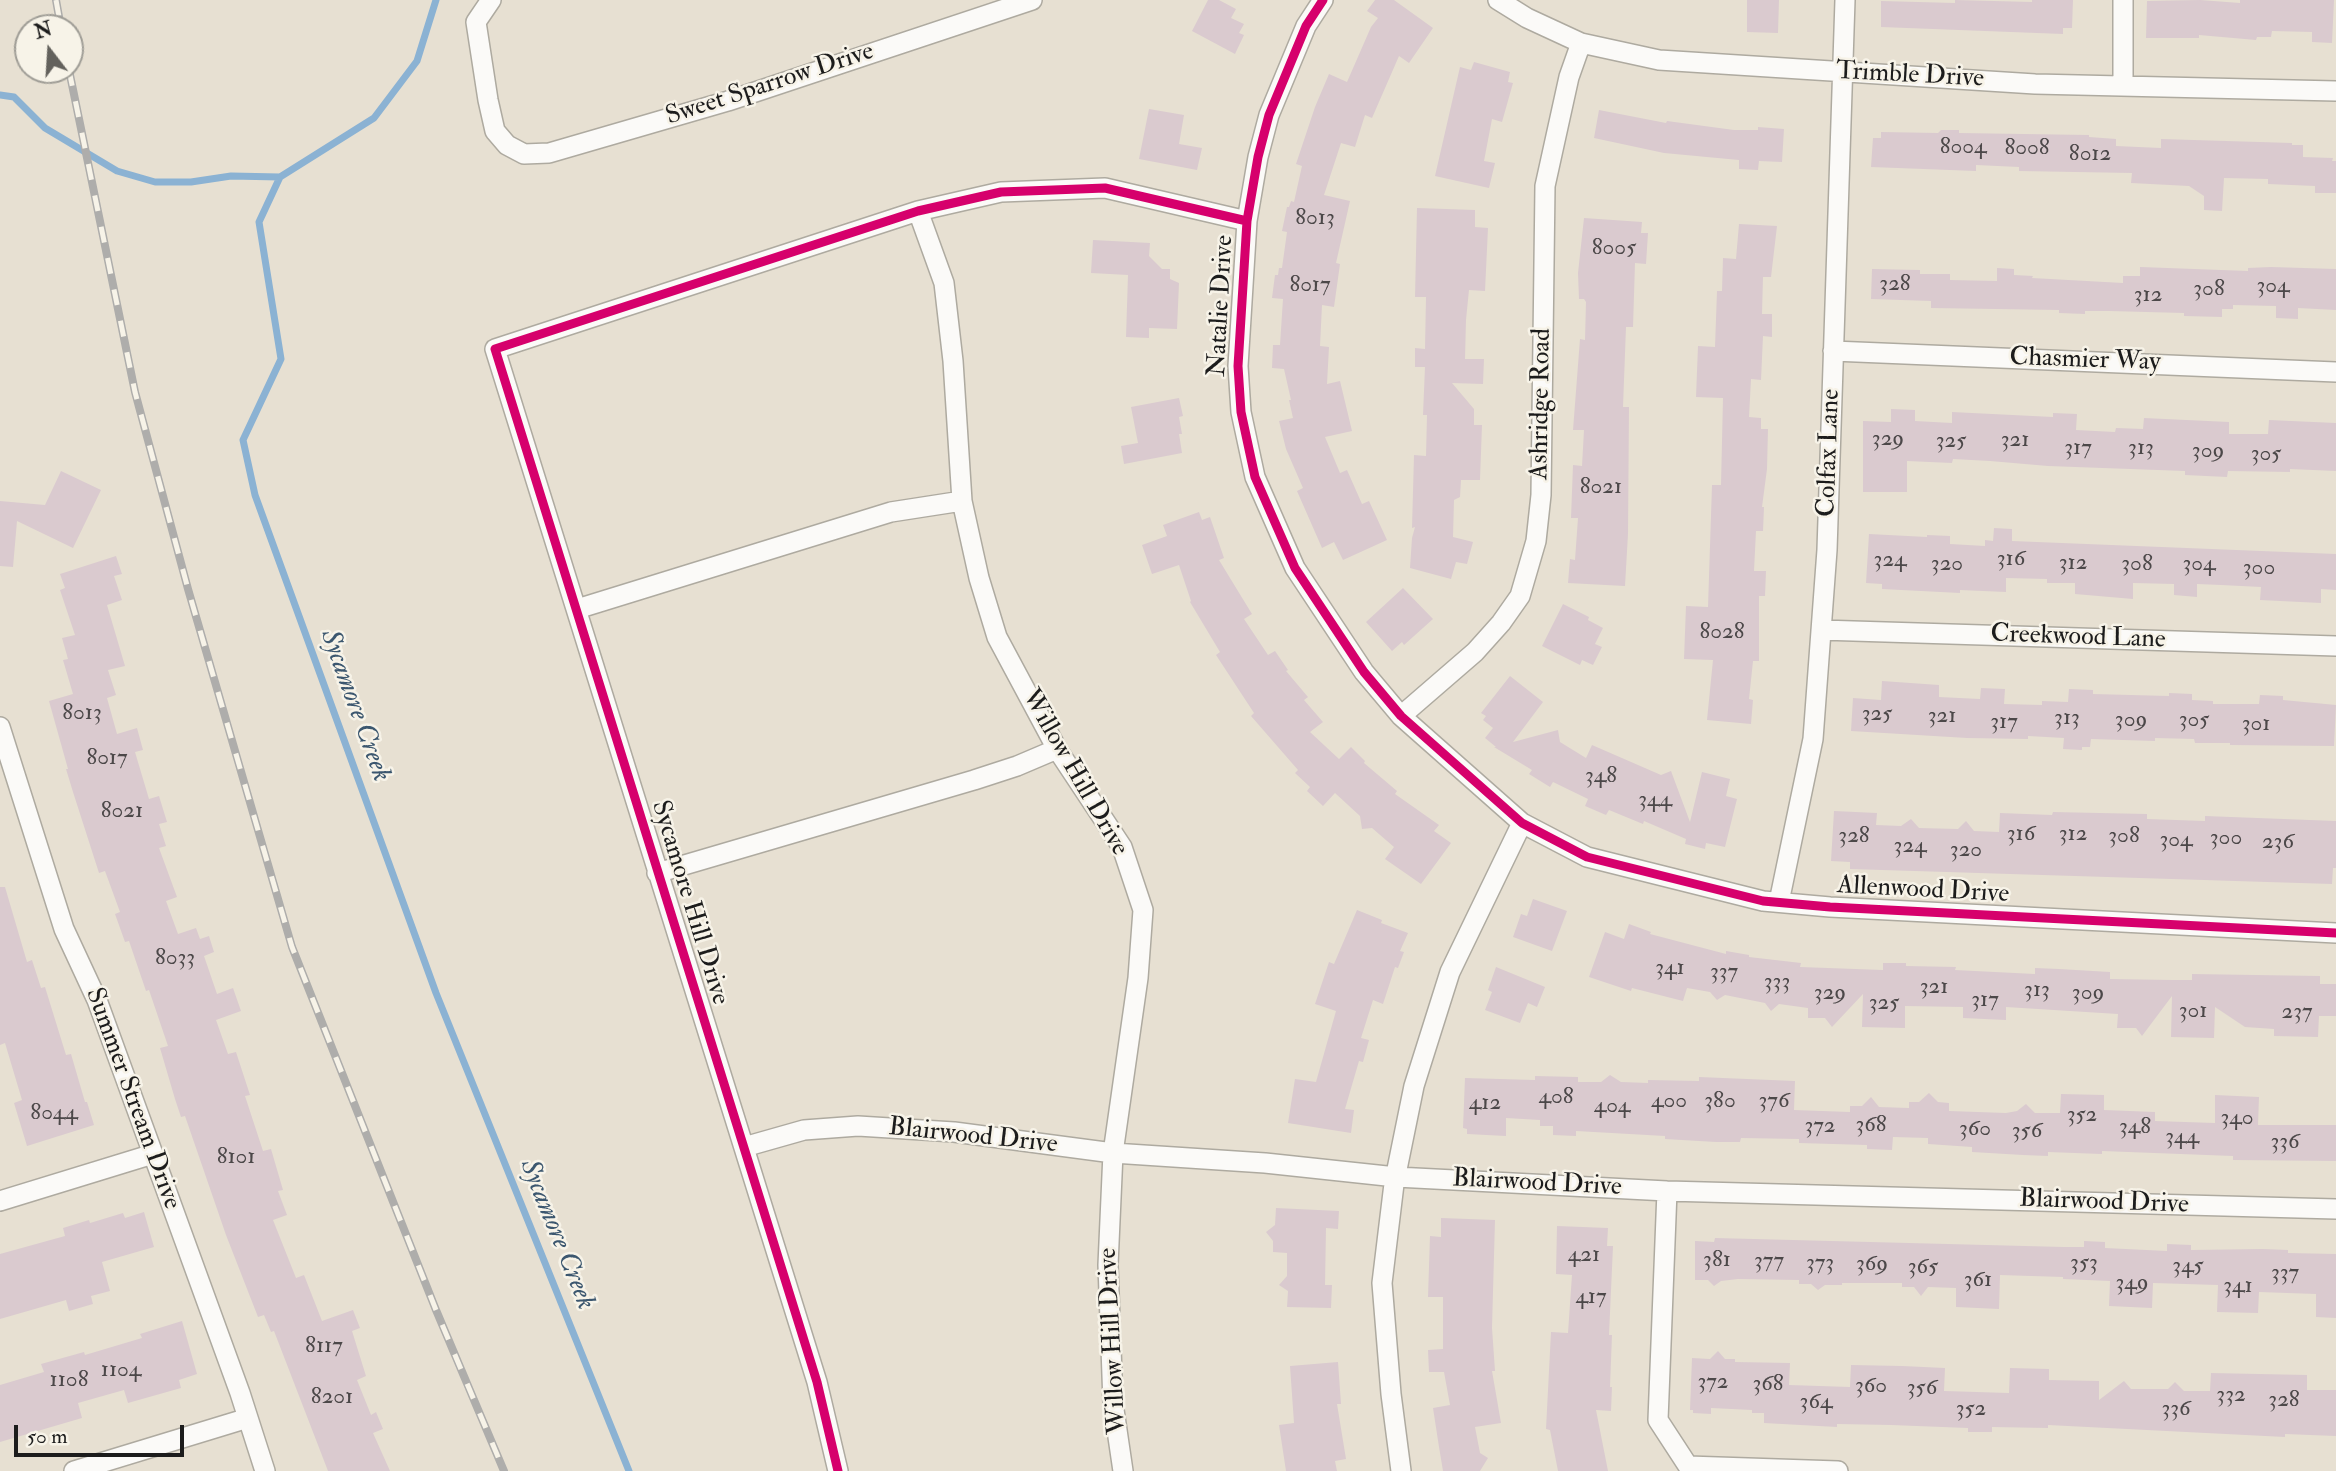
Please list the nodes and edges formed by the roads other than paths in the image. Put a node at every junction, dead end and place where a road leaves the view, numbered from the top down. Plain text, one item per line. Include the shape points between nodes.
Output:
1 (491, 0) edge
2 (1032, 0) edge
3 (1323, 0) edge
4 (1498, 0) edge
5 (1844, 0) edge
6 (2123, 0) edge
7 (1581, 43) junction
8 (1842, 72) junction
9 (2123, 86) junction
10 (2336, 91) edge
11 (918, 211) junction
12 (1247, 221) junction
13 (1833, 351) junction
14 (2336, 372) edge
15 (962, 501) junction
16 (577, 609) junction
17 (1821, 630) junction
18 (2336, 646) edge
19 (1401, 716) junction
20 (0, 727) edge
21 (1057, 749) junction
22 (1522, 823) junction
23 (657, 873) junction
24 (1779, 902) junction
25 (2336, 933) edge
26 (744, 1147) junction
27 (1113, 1153) junction
28 (153, 1154) junction
29 (1396, 1177) junction
30 (1667, 1191) junction
31 (0, 1201) edge
32 (2336, 1209) edge
33 (248, 1418) junction
34 (74, 1471) edge
35 (265, 1471) edge
36 (838, 1471) edge
37 (1124, 1471) edge
38 (1401, 1471) edge
39 (1838, 1471) edge

1 - 2 street, Sweet Sparrow Drive via 476,22 488,100 495,131 507,145 524,154 549,153 728,100
3 - 12 street, Natalie Drive via 1306,26 1269,115
4 - 7 street, Trimble Drive
5 - 8 street, Colfax Lane
6 - 9 street
7 - 8 street, Trimble Drive via 1659,60
7 - 19 street, Ashridge Road via 1545,186 1541,495 1536,541 1520,596 1501,623 1475,652
8 - 9 street, Trimble Drive
8 - 13 street, Colfax Lane
9 - 10 street, Trimble Drive
11 - 12 street via 1001,192 1105,188
11 - 15 street, Willow Hill Drive via 944,283
11 - 16 street, Sycamore Hill Drive via 495,349
12 - 19 street, Natalie Drive via 1238,366 1241,412 1255,477 1295,568 1364,672
13 - 14 street, Chasmier Way
13 - 17 street, Colfax Lane
15 - 16 street via 891,512
15 - 21 street, Willow Hill Drive via 997,637
16 - 23 street, Sycamore Hill Drive
17 - 18 street, Creekwood Lane
17 - 24 street, Colfax Lane via 1813,738
19 - 22 street, Natalie Drive
20 - 28 street, Summer Stream Drive via 64,929 97,1000
21 - 23 street via 974,780
21 - 27 street, Willow Hill Drive via 1122,847 1143,910
22 - 24 street, Allenwood Drive via 1587,857
22 - 29 street via 1450,972 1414,1086
23 - 26 street, Sycamore Hill Drive
24 - 25 street, Allenwood Drive
26 - 27 street, Blairwood Drive via 804,1130 858,1126 954,1132
26 - 36 street, Sycamore Hill Drive via 817,1381
27 - 29 street, Blairwood Drive
27 - 37 street, Willow Hill Drive via 1108,1265 1113,1403
28 - 31 street
28 - 33 street, Summer Stream Drive
29 - 30 street, Blairwood Drive
29 - 38 street via 1382,1283
30 - 32 street, Blairwood Drive
30 - 39 street via 1658,1420 1688,1466
33 - 34 street
33 - 35 street, Summer Stream Drive

